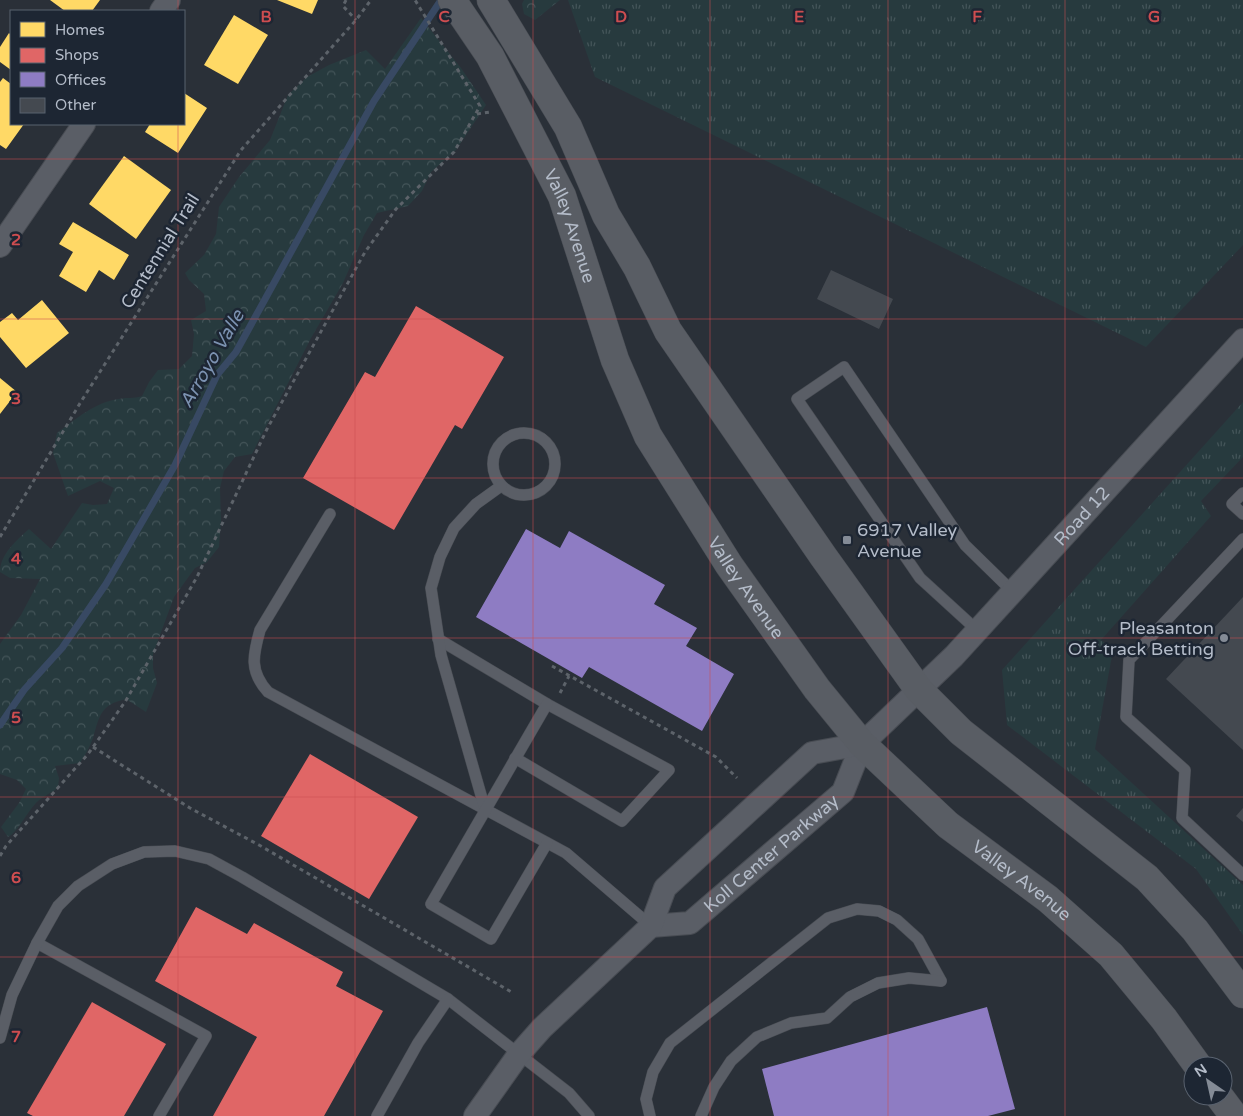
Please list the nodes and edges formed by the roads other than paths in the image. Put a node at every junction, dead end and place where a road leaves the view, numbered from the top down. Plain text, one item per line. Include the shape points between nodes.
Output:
1 (452, 0) edge
2 (491, 0) edge
3 (83, 125) edge
4 (0, 246) edge
5 (1243, 340) edge
6 (502, 486) junction
7 (1243, 493) edge
8 (330, 514) dead end
9 (1243, 514) edge
10 (1243, 539) edge
11 (1013, 592) junction
12 (978, 631) junction
13 (438, 639) junction
14 (919, 690) junction
15 (547, 704) junction
16 (862, 744) junction
17 (515, 758) junction
18 (485, 809) junction
19 (547, 843) junction
20 (1243, 875) edge
21 (651, 926) junction
22 (37, 943) junction
23 (1243, 994) edge
24 (448, 999) junction
25 (0, 1038) edge
26 (519, 1054) junction
27 (1191, 1056) edge
28 (159, 1116) edge
29 (377, 1116) edge
30 (475, 1116) edge
31 (589, 1116) edge
32 (650, 1116) edge
33 (701, 1116) edge

1 - 16 main road, Valley Avenue via 490,56 562,196 615,360 648,436 730,565 817,688
2 - 14 main road, Valley Avenue via 568,128 606,215 637,267 668,331
3 - 4 street
5 - 11 street, Road 12
6 - 6 lane via 512,493 524,495 545,487 555,466 548,444 526,432 513,434 502,441 495,451 493,463 495,476
6 - 13 lane via 476,504 454,528 440,557 431,588
7 - 9 lane via 1232,504
8 - 18 lane via 260,630 254,650 259,682 268,692
10 - 20 lane via 1129,660 1126,717 1184,770 1182,818
11 - 12 street, Road 12
11 - 12 lane via 965,545 844,366 797,399 920,578
12 - 14 street, Road 12
13 - 15 lane
13 - 18 lane
14 - 16 street, Koll Center Parkway
14 - 23 main road, Valley Avenue via 961,732 1147,878 1195,930
15 - 17 lane
15 - 17 lane via 669,770 622,821
16 - 21 street via 812,753 665,888
16 - 21 street, Koll Center Parkway via 843,792 690,923
16 - 27 main road, Valley Avenue via 948,825 1048,899 1111,956
17 - 18 lane
18 - 19 lane
18 - 19 lane via 430,904 491,939
19 - 21 lane via 566,853
21 - 26 street via 577,994
22 - 24 lane via 58,906 78,886 112,864 144,852 175,851 209,859
22 - 25 lane via 12,995
22 - 28 lane via 206,1036
24 - 26 lane
24 - 29 lane
26 - 30 street
26 - 31 lane via 569,1093
32 - 33 lane via 646,1099 653,1072 670,1043 828,918 857,909 879,911 897,920 918,939 941,981 909,978 878,983 850,997 827,1018 791,1023 757,1038 731,1061

